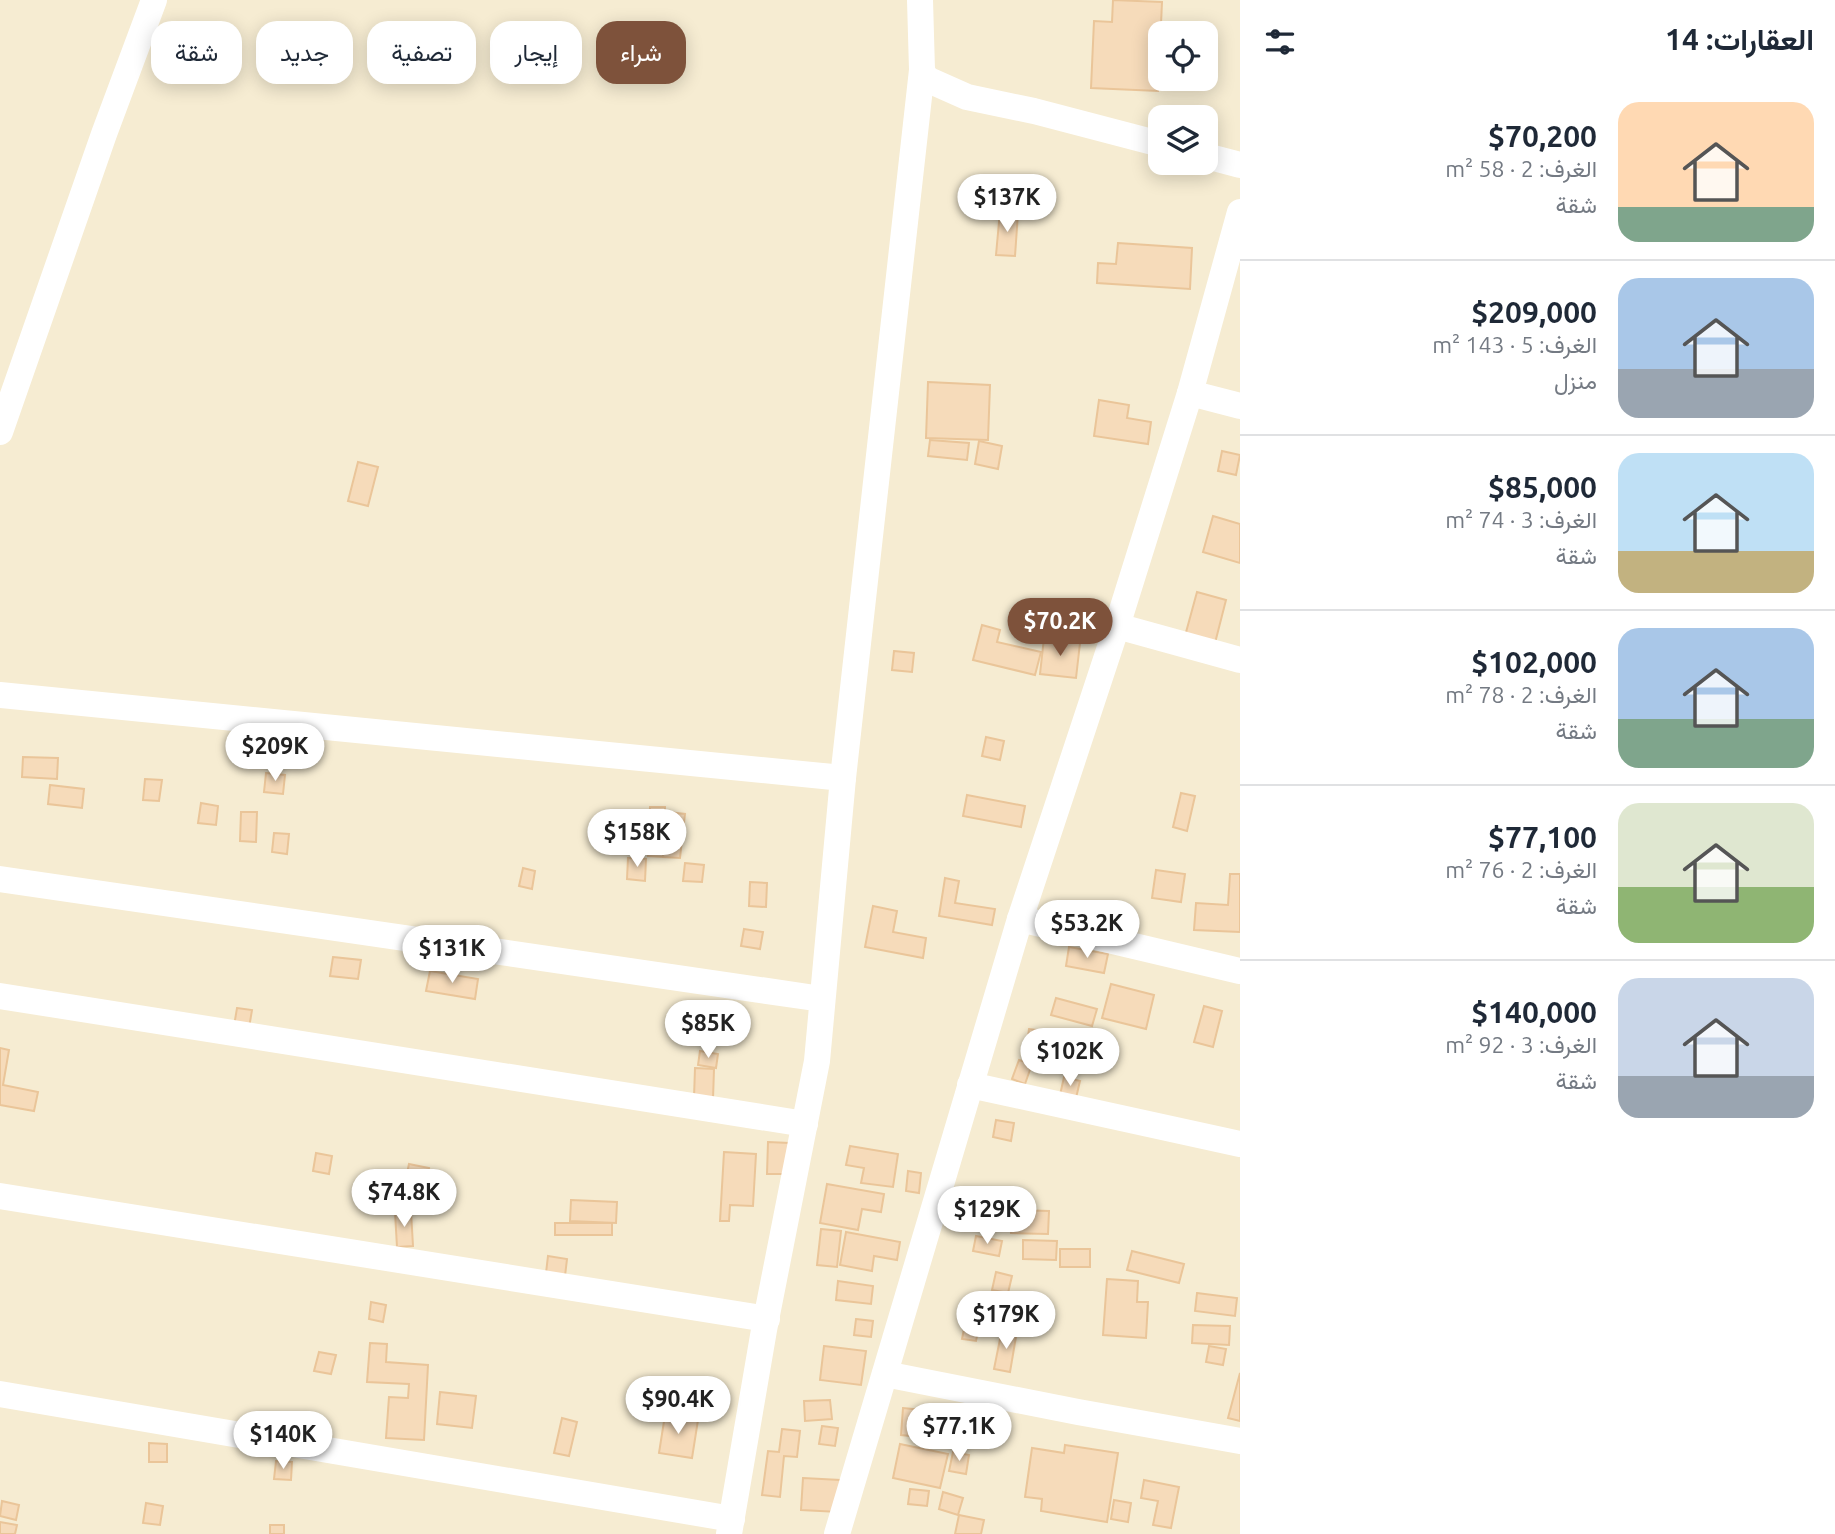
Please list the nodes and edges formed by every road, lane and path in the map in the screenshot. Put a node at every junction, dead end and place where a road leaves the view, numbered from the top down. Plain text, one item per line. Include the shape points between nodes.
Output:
1 (154, 0) edge
2 (919, 0) edge
3 (922, 70) junction
4 (1148, 141) edge
5 (1218, 159) edge
6 (1240, 165) edge
7 (1240, 212) edge
8 (1190, 393) junction
9 (1240, 406) edge
10 (0, 432) edge
11 (1117, 626) junction
12 (1240, 660) edge
13 (0, 695) edge
14 (843, 778) junction
15 (0, 879) edge
16 (1020, 919) junction
17 (1240, 971) edge
18 (0, 996) edge
19 (822, 999) junction
20 (970, 1085) junction
21 (805, 1124) junction
22 (1240, 1144) edge
23 (0, 1196) edge
24 (767, 1319) junction
25 (885, 1374) junction
26 (0, 1394) edge
27 (1240, 1440) edge
28 (730, 1526) edge
29 (837, 1534) edge

1 - 10 street
2 - 3 street
3 - 4 street via 931,80 967,97
3 - 14 street
5 - 6 street
7 - 8 street
8 - 9 street
8 - 11 street
11 - 12 street
11 - 16 street
13 - 14 street
14 - 19 street
15 - 19 street
16 - 17 street
16 - 20 street
18 - 21 street
19 - 21 street
20 - 22 street
20 - 25 street
21 - 24 street
23 - 24 street
24 - 28 street
25 - 27 street
25 - 29 street
26 - 28 street

